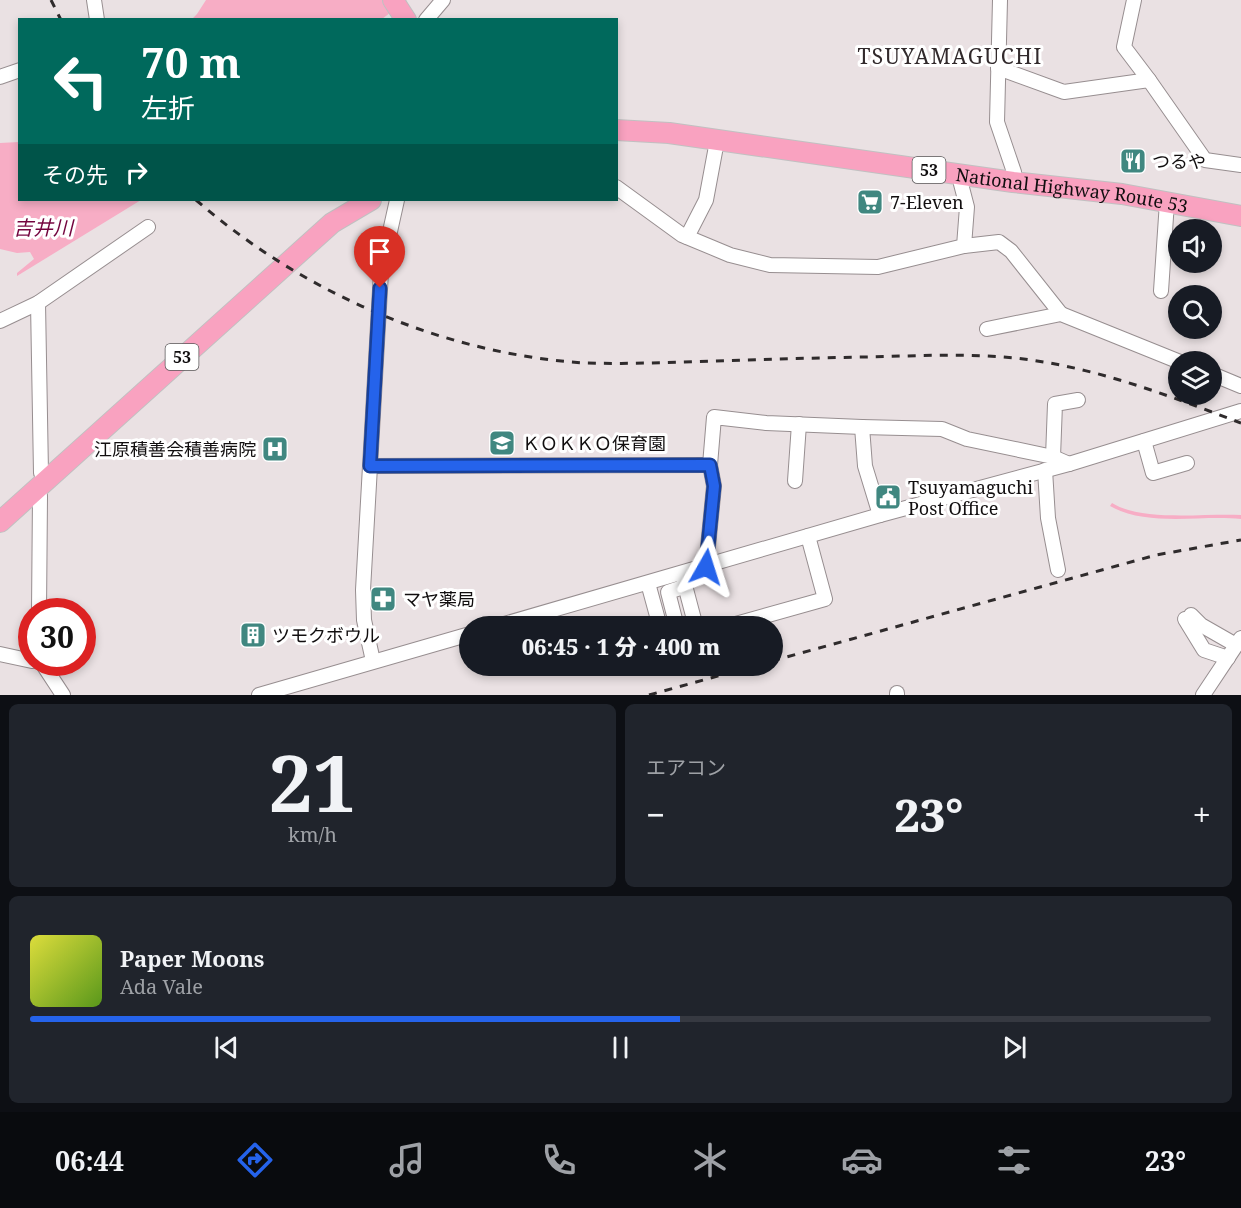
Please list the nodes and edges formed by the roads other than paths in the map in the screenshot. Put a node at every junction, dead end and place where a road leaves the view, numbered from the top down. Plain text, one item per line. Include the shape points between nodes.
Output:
1 (94, 0) edge
2 (393, 0) edge
3 (443, 0) edge
4 (1000, 0) edge
5 (1134, 0) edge
6 (97, 18) edge
7 (405, 18) edge
8 (428, 18) edge
9 (998, 68) junction
10 (18, 71) edge
11 (0, 77) edge
12 (1149, 80) junction
13 (618, 130) edge
14 (717, 141) junction
15 (1241, 165) edge
16 (962, 174) junction
17 (1013, 182) junction
18 (618, 188) edge
19 (369, 201) edge
20 (398, 201) edge
21 (1167, 202) junction
22 (1241, 216) edge
23 (148, 227) dead end
24 (687, 237) junction
25 (964, 246) junction
26 (1161, 291) dead end
27 (38, 303) junction
28 (1061, 314) junction
29 (0, 321) edge
30 (987, 328) dead end
31 (1168, 357) edge
32 (1222, 378) edge
33 (1241, 386) edge
34 (1078, 400) dead end
35 (1241, 411) edge
36 (799, 424) junction
37 (862, 427) junction
38 (1144, 441) junction
39 (1053, 457) junction
40 (1069, 464) junction
41 (1186, 464) dead end
42 (710, 465) junction
43 (370, 466) junction
44 (1045, 470) junction
45 (795, 481) dead end
46 (42, 485) junction
47 (880, 515) junction
48 (0, 522) edge
49 (808, 536) junction
50 (706, 567) junction
51 (1058, 570) dead end
52 (684, 580) junction
53 (648, 583) junction
54 (39, 598) edge
55 (532, 616) edge
56 (657, 616) edge
57 (674, 616) edge
58 (693, 616) edge
59 (764, 616) edge
60 (459, 637) edge
61 (1239, 642) edge
62 (0, 654) edge
63 (18, 658) edge
64 (1228, 658) junction
65 (373, 662) junction
66 (51, 676) edge
67 (63, 695) edge
68 (259, 695) edge
69 (1203, 695) edge

1 - 6 street
2 - 7 highway
3 - 8 street
4 - 9 street
5 - 12 street via 1124,47
9 - 12 street via 1064,92
9 - 17 street via 997,122 1014,172
10 - 11 street
12 - 15 street via 1205,160
13 - 14 highway, National Highway Route 53 / 53
14 - 16 highway, National Highway Route 53 / 53
14 - 24 street via 706,200
16 - 17 highway, National Highway Route 53 / 53
16 - 25 street via 967,207
17 - 21 highway, National Highway Route 53 / 53
18 - 24 street
19 - 46 highway, 53 via 332,223
20 - 43 street via 381,272
21 - 22 highway, National Highway Route 53 / 53
21 - 26 street
23 - 27 street
24 - 25 street via 730,255 770,264 878,267
25 - 28 street via 999,242 1011,251
27 - 29 street
27 - 46 street
28 - 30 street
28 - 31 street
32 - 33 street
34 - 39 street via 1055,404
35 - 38 street
36 - 37 street
36 - 42 street via 714,417
36 - 45 street
37 - 39 street via 942,429 967,439
37 - 47 street via 865,466
38 - 40 street
38 - 41 street via 1153,473
39 - 40 street
40 - 44 street
42 - 43 street
42 - 50 street via 714,486
43 - 65 street via 363,590 364,620
44 - 47 street
44 - 51 street via 1048,518
46 - 48 highway, 53
46 - 54 street
47 - 49 street
49 - 50 street
49 - 59 street via 825,599
50 - 52 street
52 - 53 street
52 - 57 street via 668,592
52 - 58 street
53 - 55 street
53 - 56 street
60 - 65 street
61 - 64 street
61 - 64 street via 1188,617 1204,650
62 - 63 street
64 - 69 street
65 - 68 street
66 - 67 street

